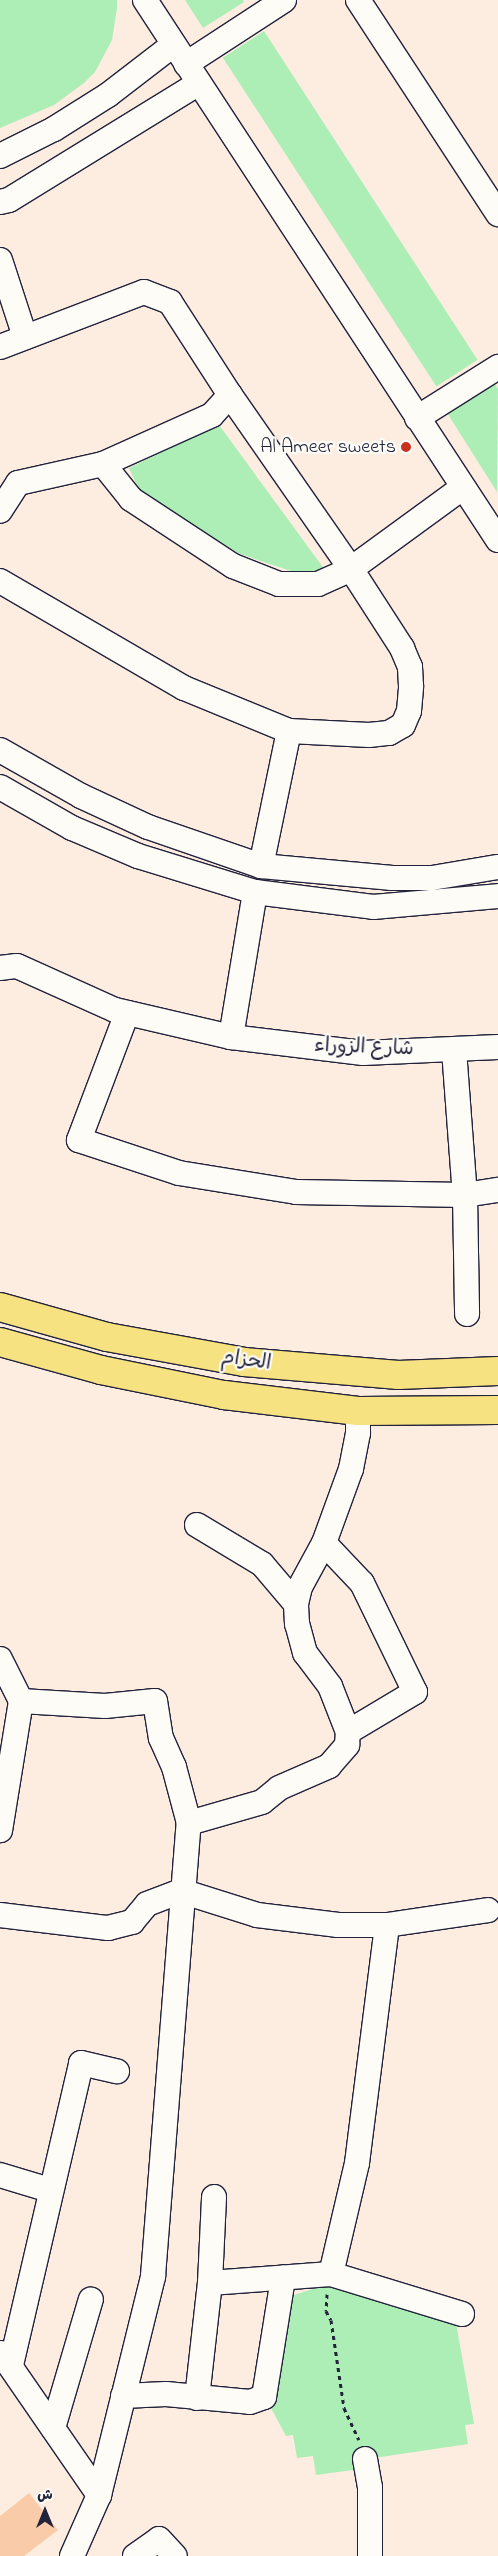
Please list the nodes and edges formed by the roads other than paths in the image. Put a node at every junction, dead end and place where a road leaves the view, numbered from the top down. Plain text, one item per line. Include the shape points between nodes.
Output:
1 (145, 0) edge
2 (284, 0) edge
3 (358, 0) edge
4 (179, 54) junction
5 (199, 83) junction
6 (0, 156) edge
7 (0, 202) edge
8 (495, 204) edge
9 (0, 260) edge
10 (25, 337) junction
11 (0, 347) edge
12 (498, 367) edge
13 (230, 395) junction
14 (417, 418) junction
15 (103, 464) junction
16 (9, 484) edge
17 (462, 488) junction
18 (0, 511) edge
19 (497, 536) edge
20 (352, 569) junction
21 (0, 580) edge
22 (289, 731) junction
23 (0, 750) edge
24 (0, 787) edge
25 (261, 866) junction
26 (498, 867) edge
27 (255, 892) junction
28 (498, 896) edge
29 (0, 968) edge
30 (127, 1013) junction
31 (230, 1037) junction
32 (498, 1047) edge
33 (454, 1050) junction
34 (498, 1190) edge
35 (465, 1195) junction
36 (0, 1307) edge
37 (467, 1314) dead end
38 (0, 1342) edge
39 (498, 1371) edge
40 (498, 1410) edge
41 (358, 1411) junction
42 (198, 1525) dead end
43 (324, 1543) junction
44 (296, 1604) junction
45 (0, 1659) edge
46 (21, 1701) junction
47 (348, 1732) junction
48 (189, 1823) junction
49 (0, 1826) edge
50 (181, 1891) junction
51 (488, 1910) dead end
52 (0, 1915) edge
53 (387, 1926) junction
54 (117, 2071) dead end
55 (0, 2176) edge
56 (50, 2190) junction
57 (214, 2197) dead end
58 (331, 2274) junction
59 (283, 2278) junction
60 (210, 2283) junction
61 (91, 2299) dead end
62 (462, 2314) dead end
63 (5, 2358) edge
64 (123, 2396) junction
65 (197, 2398) junction
66 (52, 2428) junction
67 (365, 2459) road end
68 (99, 2495) junction
69 (72, 2556) edge
70 (135, 2556) edge
71 (175, 2556) edge
72 (370, 2556) edge

1 - 4 street
2 - 4 street
3 - 8 street
4 - 5 street
4 - 6 street via 54,129
5 - 7 street via 9,200
5 - 14 street
9 - 10 street
10 - 11 street
10 - 13 street via 144,292 170,302
12 - 14 street
13 - 15 street via 212,414
13 - 20 street
14 - 17 street
15 - 16 street
15 - 20 street via 131,499 233,566 279,584 318,584
16 - 18 street
17 - 19 street
17 - 20 street
20 - 22 street via 410,666 409,711 403,725 389,733
21 - 22 street via 184,688
22 - 25 street
23 - 25 street via 81,796 140,824
24 - 27 street via 72,828 138,856
25 - 26 street via 392,878 432,878
27 - 28 street via 373,907
27 - 31 street
29 - 30 street, شارع الزوراء via 17,966
30 - 31 street, شارع الزوراء
30 - 35 street via 79,1140 180,1174 296,1192
31 - 33 street, شارع الزوراء via 364,1052
32 - 33 street, شارع الزوراء
33 - 35 street
34 - 35 street
35 - 37 street
36 - 39 main road, الحزام via 107,1337 244,1362 398,1374
38 - 41 main road via 46,1357 166,1385
40 - 41 main road
41 - 43 street via 358,1434 351,1469
42 - 44 street via 262,1564
43 - 44 street via 300,1587
43 - 47 street via 362,1583 415,1692
44 - 47 street via 296,1624 305,1652 330,1686
45 - 46 street
46 - 48 street via 105,1706 154,1701 161,1738 174,1767
46 - 49 street
47 - 48 street via 347,1745 329,1766 279,1788 262,1802
48 - 50 street
50 - 52 street via 147,1904 132,1922 108,1928
50 - 53 street via 257,1915 311,1924
50 - 64 street via 153,2276
51 - 53 street
53 - 58 street via 357,2163
54 - 56 street via 81,2063
55 - 56 street
56 - 63 street
57 - 60 street
58 - 59 street
58 - 62 street
59 - 60 street
59 - 65 street via 264,2397 250,2402
60 - 65 street
61 - 66 street
63 - 66 street
64 - 65 street via 166,2394
64 - 68 street
66 - 68 street
67 - 72 street via 370,2487
68 - 69 street
70 - 71 street via 159,2539

